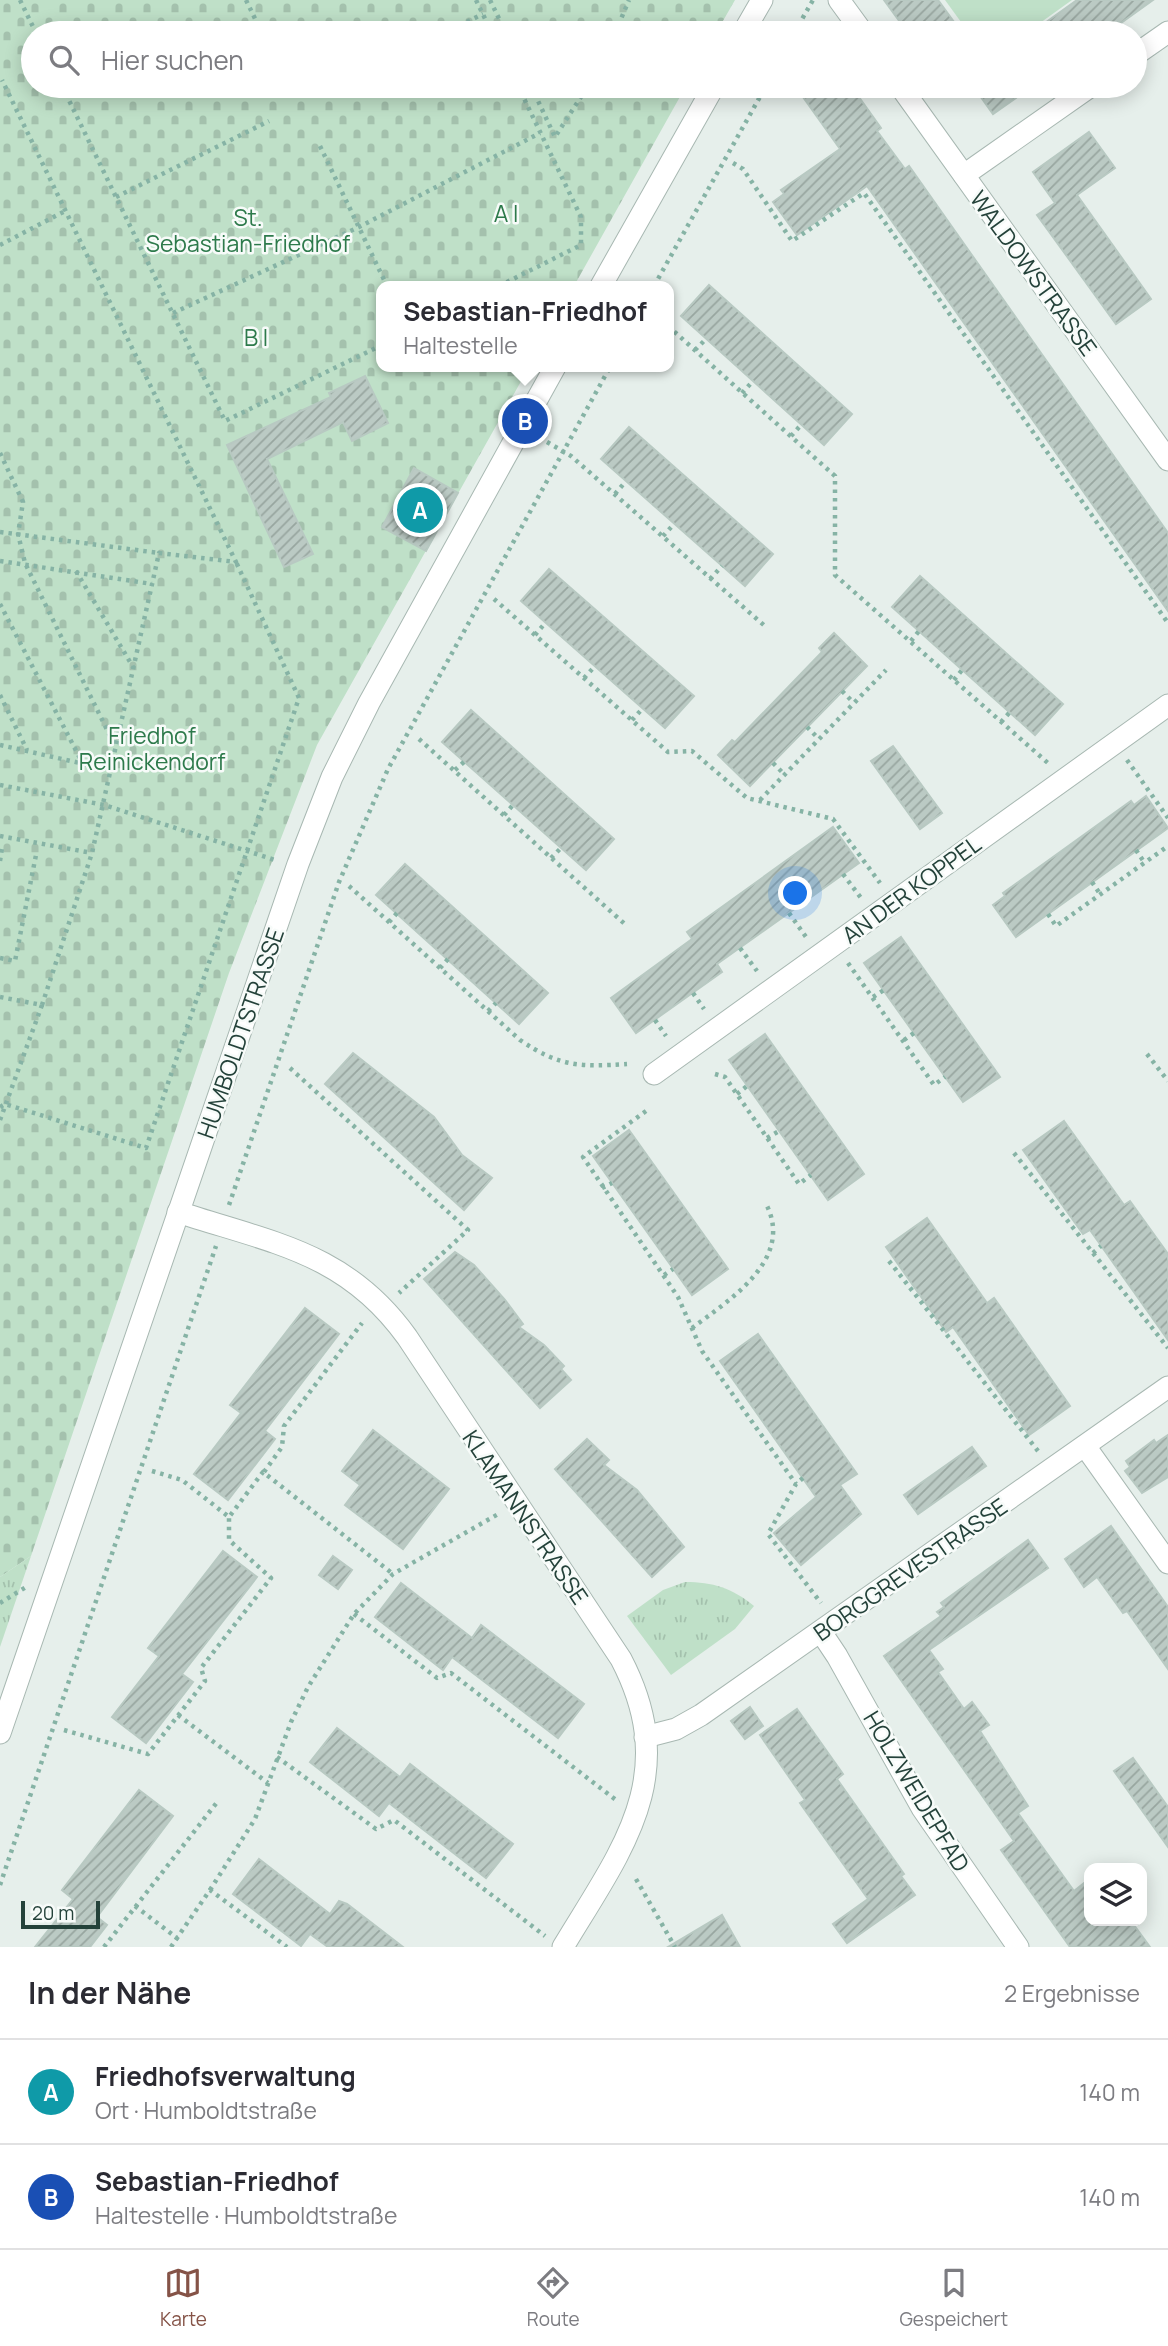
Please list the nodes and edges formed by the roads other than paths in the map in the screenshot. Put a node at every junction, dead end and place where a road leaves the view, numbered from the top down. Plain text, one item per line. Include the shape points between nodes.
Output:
1 (762, 0) edge
2 (839, 0) edge
3 (750, 21) edge
4 (854, 21) edge
5 (1168, 32) edge
6 (1147, 47) edge
7 (706, 98) edge
8 (909, 98) edge
9 (1074, 98) edge
10 (964, 175) junction
11 (604, 281) edge
12 (552, 372) edge
13 (1168, 460) edge
14 (1168, 705) edge
15 (654, 1074) dead end
16 (178, 1212) junction
17 (1168, 1387) edge
18 (1085, 1446) junction
19 (1168, 1563) edge
20 (821, 1633) junction
21 (0, 1733) edge
22 (645, 1737) junction
23 (555, 1942) edge
24 (1018, 1947) edge

1 - 3 street
2 - 4 street
5 - 6 street
7 - 11 street
8 - 10 street, WALDOWSTRASSE
9 - 10 street
10 - 13 street, WALDOWSTRASSE
12 - 16 street, HUMBOLDTSTRASSE via 332,777
14 - 15 street, AN DER KOPPEL
16 - 21 street, HUMBOLDTSTRASSE
16 - 22 street, KLAMANNSTRASSE via 327,1263 381,1303 621,1659 637,1697
17 - 18 street, BORGGREVESTRASSE
18 - 19 street
18 - 20 street, BORGGREVESTRASSE
20 - 22 street, BORGGREVESTRASSE via 676,1730
20 - 24 street, HOLZWEIDEPFAD via 922,1808
22 - 23 street, KLAMANNSTRASSE via 644,1783 634,1824

